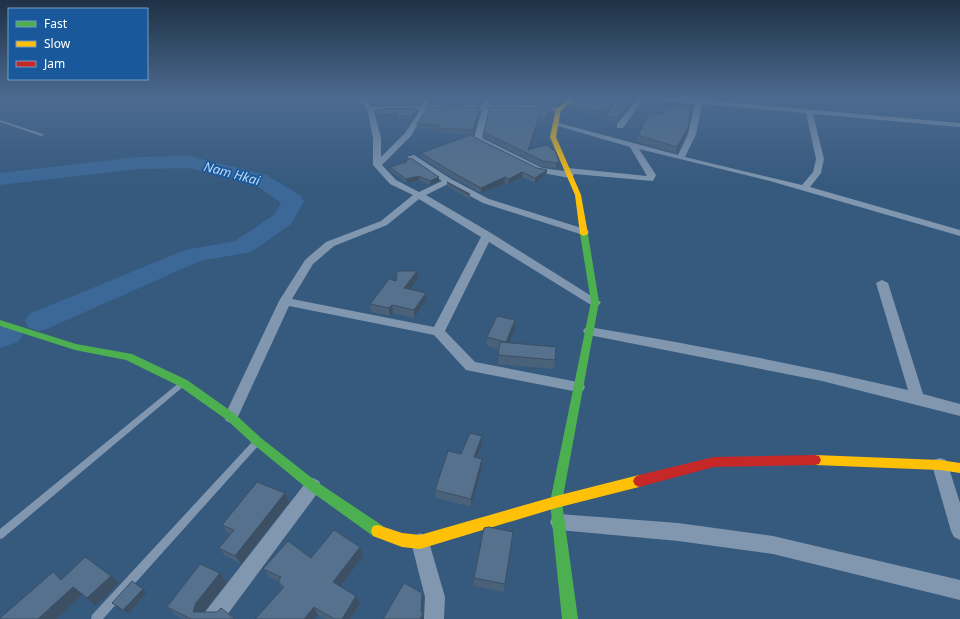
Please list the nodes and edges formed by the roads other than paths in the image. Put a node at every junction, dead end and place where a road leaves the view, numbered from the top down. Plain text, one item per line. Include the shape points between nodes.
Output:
1 (15, 126) edge
2 (374, 126) edge
3 (413, 126) edge
4 (479, 126) edge
5 (555, 126) edge
6 (562, 126) edge
7 (694, 126) edge
8 (812, 126) edge
9 (42, 135) dead end
10 (632, 146) junction
11 (411, 157) edge
12 (680, 158) junction
13 (378, 165) junction
14 (569, 173) junction
15 (448, 181) junction
16 (804, 188) junction
17 (419, 195) junction
18 (584, 232) junction
19 (960, 233) edge
20 (487, 235) junction
21 (882, 283) dead end
22 (285, 301) junction
23 (595, 302) junction
24 (0, 323) edge
25 (589, 331) junction
26 (438, 332) junction
27 (183, 383) junction
28 (578, 387) junction
29 (917, 398) junction
30 (960, 410) edge
31 (231, 417) junction
32 (257, 441) junction
33 (940, 465) junction
34 (960, 468) edge
35 (313, 486) junction
36 (556, 502) junction
37 (559, 522) junction
38 (960, 531) edge
39 (0, 535) edge
40 (420, 542) junction
41 (960, 590) edge
42 (96, 619) edge
43 (212, 619) edge
44 (434, 619) edge
45 (570, 619) edge

1 - 9 lane
2 - 13 street
3 - 13 street via 404,140
4 - 14 street via 478,139 540,170
5 - 14 street via 553,137
6 - 10 street
7 - 12 street
8 - 16 street via 820,159 817,173
10 - 12 street
10 - 14 street via 652,175 650,179
11 - 15 street
12 - 16 street
13 - 17 street via 393,182
14 - 18 street via 578,195
15 - 17 street
15 - 18 street via 486,201
16 - 19 street
17 - 20 street
17 - 22 street via 384,223 330,244 309,262
18 - 23 street
20 - 23 street
20 - 26 street
21 - 29 street
22 - 26 street
22 - 31 street
23 - 25 street
24 - 27 street via 75,347 128,357
25 - 28 street
25 - 29 street via 754,360
26 - 28 street via 471,366
27 - 31 street
27 - 39 lane
28 - 36 street
29 - 30 street
31 - 32 street
32 - 35 street
32 - 42 lane
33 - 34 street
33 - 36 street via 794,459 714,462
33 - 38 street
35 - 40 street via 378,531 402,540
35 - 43 street
36 - 37 street
36 - 40 street
37 - 41 street via 678,532 773,545
37 - 45 street
40 - 44 street via 435,597

